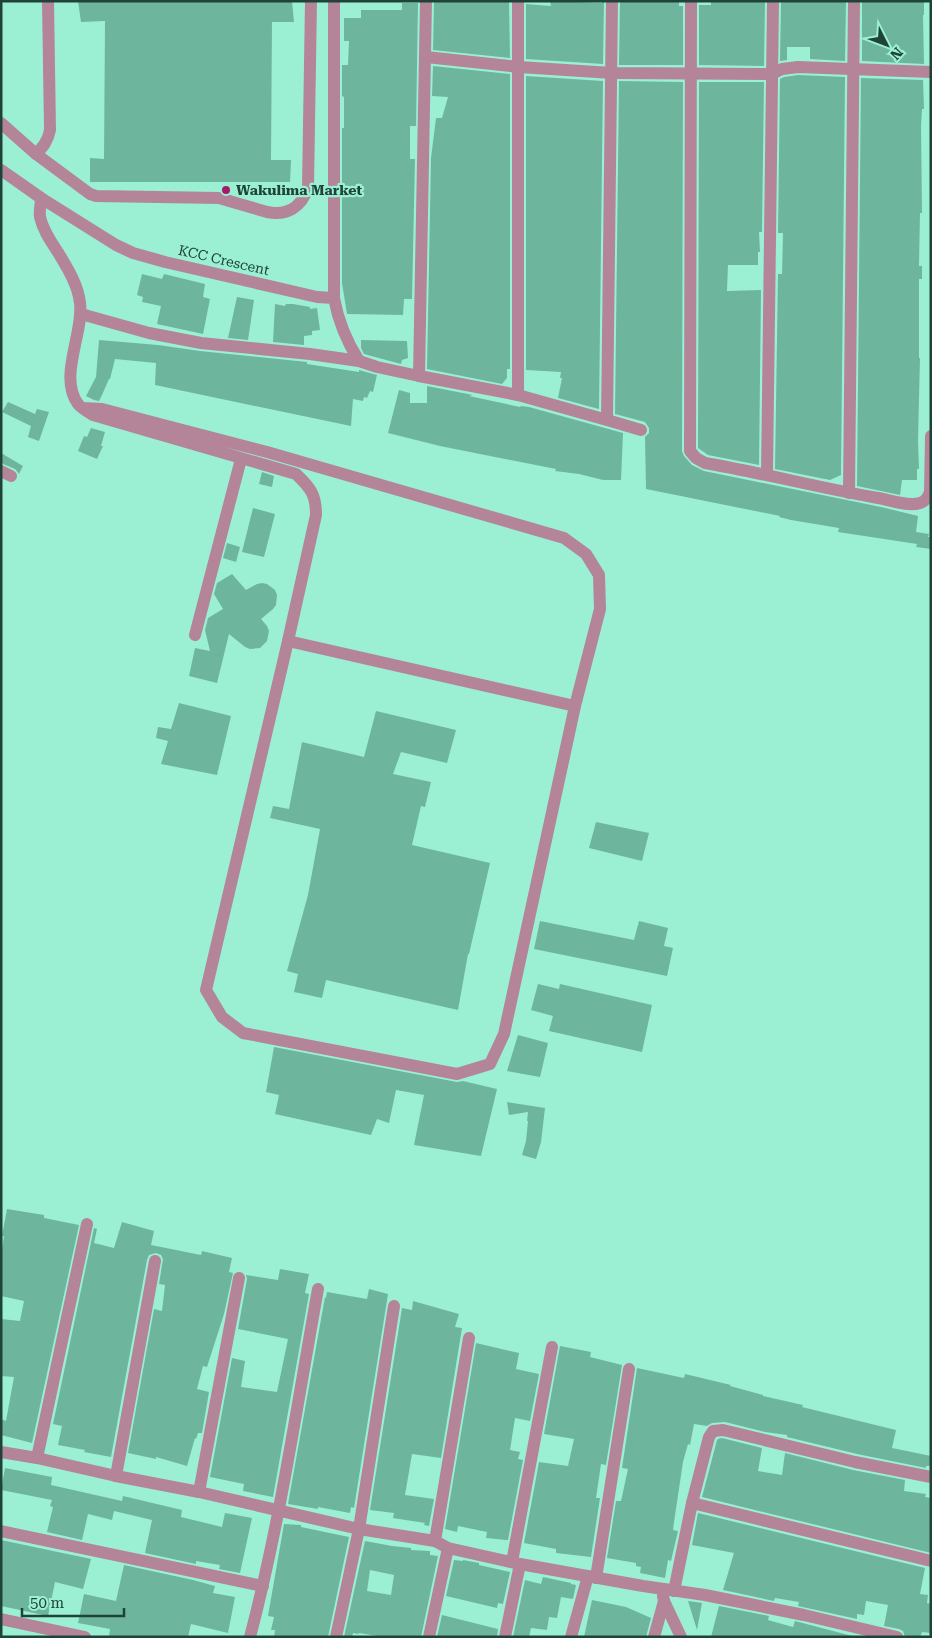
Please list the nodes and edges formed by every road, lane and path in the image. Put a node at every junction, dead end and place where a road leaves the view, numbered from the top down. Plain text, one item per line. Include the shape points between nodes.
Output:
1 (48, 1) edge
2 (311, 1) edge
3 (334, 1) edge
4 (426, 1) edge
5 (518, 1) edge
6 (612, 1) edge
7 (691, 1) edge
8 (773, 1) edge
9 (854, 1) edge
10 (426, 56) junction
11 (519, 67) junction
12 (853, 70) junction
13 (931, 72) edge
14 (612, 73) junction
15 (690, 73) junction
16 (772, 74) junction
17 (1, 123) edge
18 (36, 154) junction
19 (1, 170) edge
20 (41, 198) junction
21 (334, 298) junction
22 (81, 314) junction
23 (359, 361) junction
24 (419, 376) junction
25 (518, 395) junction
26 (83, 408) junction
27 (607, 420) junction
28 (641, 430) dead end
29 (931, 436) edge
30 (241, 459) junction
31 (767, 474) junction
32 (849, 493) junction
33 (195, 635) dead end
34 (288, 641) junction
35 (574, 706) junction
36 (87, 1224) dead end
37 (155, 1261) dead end
38 (239, 1278) dead end
39 (318, 1289) dead end
40 (394, 1306) dead end
41 (470, 1338) dead end
42 (552, 1347) dead end
43 (629, 1369) dead end
44 (1, 1452) edge
45 (37, 1458) junction
46 (116, 1476) junction
47 (931, 1477) edge
48 (199, 1492) junction
49 (692, 1503) junction
50 (278, 1510) junction
51 (359, 1528) junction
52 (1, 1531) edge
53 (435, 1541) junction
54 (448, 1548) junction
55 (931, 1561) edge
56 (516, 1563) junction
57 (592, 1577) junction
58 (263, 1586) junction
59 (667, 1594) junction
60 (1, 1619) edge
61 (85, 1637) edge
62 (250, 1637) edge
63 (336, 1637) edge
64 (429, 1637) edge
65 (505, 1637) edge
66 (571, 1637) edge
67 (654, 1637) edge
68 (682, 1637) edge
69 (896, 1637) edge

1 - 18 street via 50,130 49,138
2 - 18 street via 308,188 294,209 274,214 219,198 96,196
3 - 21 street
4 - 10 street
5 - 11 street
6 - 14 street
7 - 15 street
8 - 16 street
9 - 12 street
10 - 11 street
10 - 24 street
11 - 14 street
11 - 25 street
12 - 13 street
12 - 16 street via 798,67
12 - 32 street
14 - 15 street
14 - 27 street
15 - 16 street
15 - 31 street via 690,451 704,463
16 - 31 street
17 - 18 street
19 - 20 street, KCC Crescent
20 - 21 street, KCC Crescent via 116,245 133,252 308,295
20 - 22 street via 40,217 47,236 73,279
21 - 23 street via 347,340
22 - 23 street via 201,343
22 - 26 street via 71,367 72,391
23 - 24 street
24 - 25 street
25 - 27 street
26 - 30 street via 93,415
26 - 35 street via 102,409 257,450 564,538 586,554 599,575 600,610
27 - 28 street
29 - 32 street via 930,492 921,503
30 - 33 street
30 - 34 street via 296,474 310,487 316,502 316,515
31 - 32 street
34 - 35 street
34 - 35 street via 206,990 222,1017 243,1033 457,1074 490,1064 504,1034
36 - 45 street
37 - 46 street
38 - 48 street
39 - 50 street
40 - 51 street
41 - 53 street
42 - 56 street
43 - 57 street
44 - 45 street
45 - 46 street
46 - 48 street
47 - 49 street via 723,1430 712,1431
48 - 50 street
49 - 55 street
49 - 59 street
50 - 51 street
50 - 58 street
51 - 53 street
51 - 63 street
52 - 58 street
53 - 54 street
54 - 56 street
54 - 64 street
56 - 57 street
56 - 65 street
57 - 59 street
57 - 66 street
58 - 62 street
59 - 67 street
59 - 68 street
59 - 69 street via 705,1595
60 - 61 street

